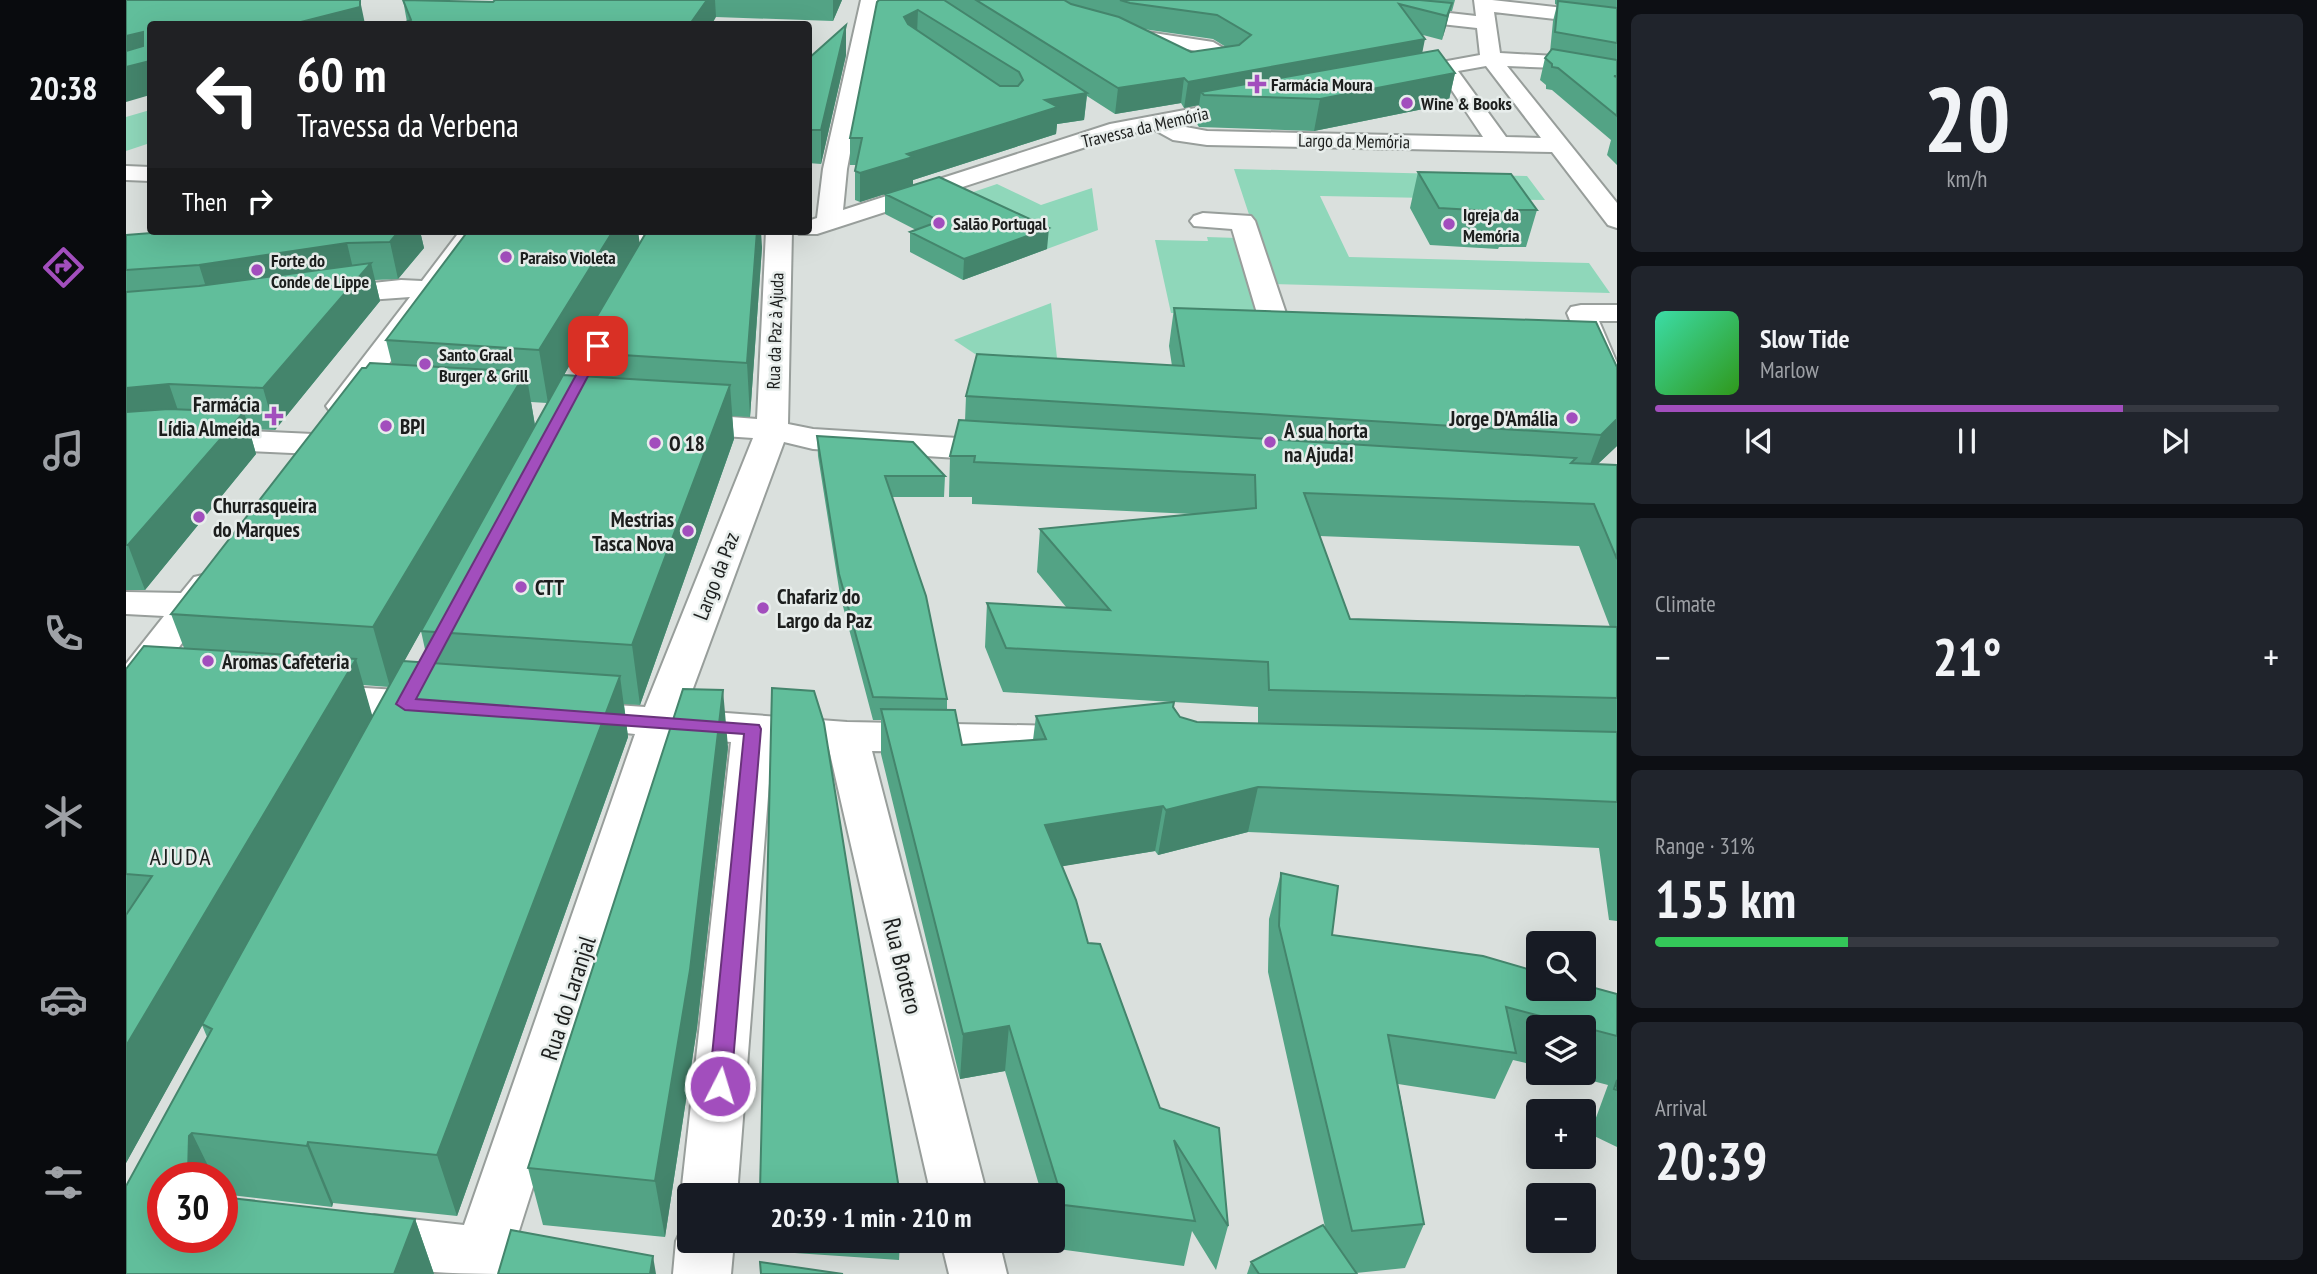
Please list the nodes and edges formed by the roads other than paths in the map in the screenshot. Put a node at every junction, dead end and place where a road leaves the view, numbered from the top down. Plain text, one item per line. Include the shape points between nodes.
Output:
1 (870, 0) edge
2 (1019, 0) edge
3 (1483, 9) edge
4 (1380, 12) edge
5 (1617, 20) edge
6 (1125, 35) junction
7 (1491, 59) junction
8 (1438, 69) junction
9 (1617, 74) edge
10 (1374, 81) edge
11 (1265, 101) edge
12 (1095, 113) dead end
13 (1155, 122) junction
14 (1118, 129) junction
15 (1499, 144) junction
16 (1556, 145) junction
17 (126, 173) edge
18 (147, 174) edge
19 (1617, 220) edge
20 (1203, 221) dead end
21 (819, 226) edge
22 (470, 235) edge
23 (661, 235) edge
24 (705, 235) edge
25 (778, 235) edge
26 (726, 236) edge
27 (639, 272) edge
28 (427, 289) junction
29 (295, 298) edge
30 (1617, 313) edge
31 (1280, 340) edge
32 (1617, 399) edge
33 (345, 402) junction
34 (385, 405) edge
35 (654, 422) edge
36 (772, 430) junction
37 (126, 443) edge
38 (313, 444) junction
39 (1032, 453) edge
40 (288, 477) edge
41 (223, 563) edge
42 (126, 603) edge
43 (192, 605) junction
44 (425, 667) edge
45 (128, 688) edge
46 (179, 688) edge
47 (272, 695) edge
48 (405, 704) junction
49 (472, 709) edge
50 (539, 714) edge
51 (660, 722) junction
52 (753, 729) junction
53 (848, 736) junction
54 (385, 740) edge
55 (1064, 740) edge
56 (710, 1183) edge
57 (956, 1183) edge
58 (318, 1236) edge
59 (704, 1253) edge
60 (973, 1253) edge
61 (479, 1265) edge
62 (565, 1265) edge
63 (702, 1274) edge
64 (978, 1274) edge

1 - 21 street
2 - 6 street
3 - 4 street
3 - 5 street
3 - 7 street
6 - 6 street via 1206,46 1235,61 1183,66
7 - 8 street
7 - 9 street via 1556,62
7 - 16 street
8 - 10 street
8 - 15 street via 1452,76
11 - 13 street, Travessa da Memória
12 - 14 street
13 - 14 street, Travessa da Memória
13 - 15 street, Largo da Memória via 1171,132 1207,138
14 - 21 street, Travessa da Memória
15 - 16 street, Largo da Memória
16 - 19 street
17 - 18 street
20 - 31 street via 1242,221
22 - 28 street
23 - 27 street
24 - 26 street
25 - 36 street, Rua da Paz à Ajuda
28 - 29 street
28 - 33 street
30 - 32 street via 1581,313 1582,347
33 - 34 street
33 - 38 street
35 - 36 street
36 - 39 street via 813,439
36 - 51 street, Largo da Paz
37 - 38 street via 183,438
38 - 40 street
41 - 43 street
42 - 43 street
43 - 45 street
44 - 48 street
45 - 46 street
47 - 48 street
48 - 49 street
48 - 54 street
50 - 51 street
51 - 52 street
51 - 61 street, Rua do Laranjal
52 - 53 street
52 - 56 street
53 - 55 street
53 - 57 street, Rua Brotero
58 - 61 street
59 - 63 street
60 - 64 street
61 - 62 street

